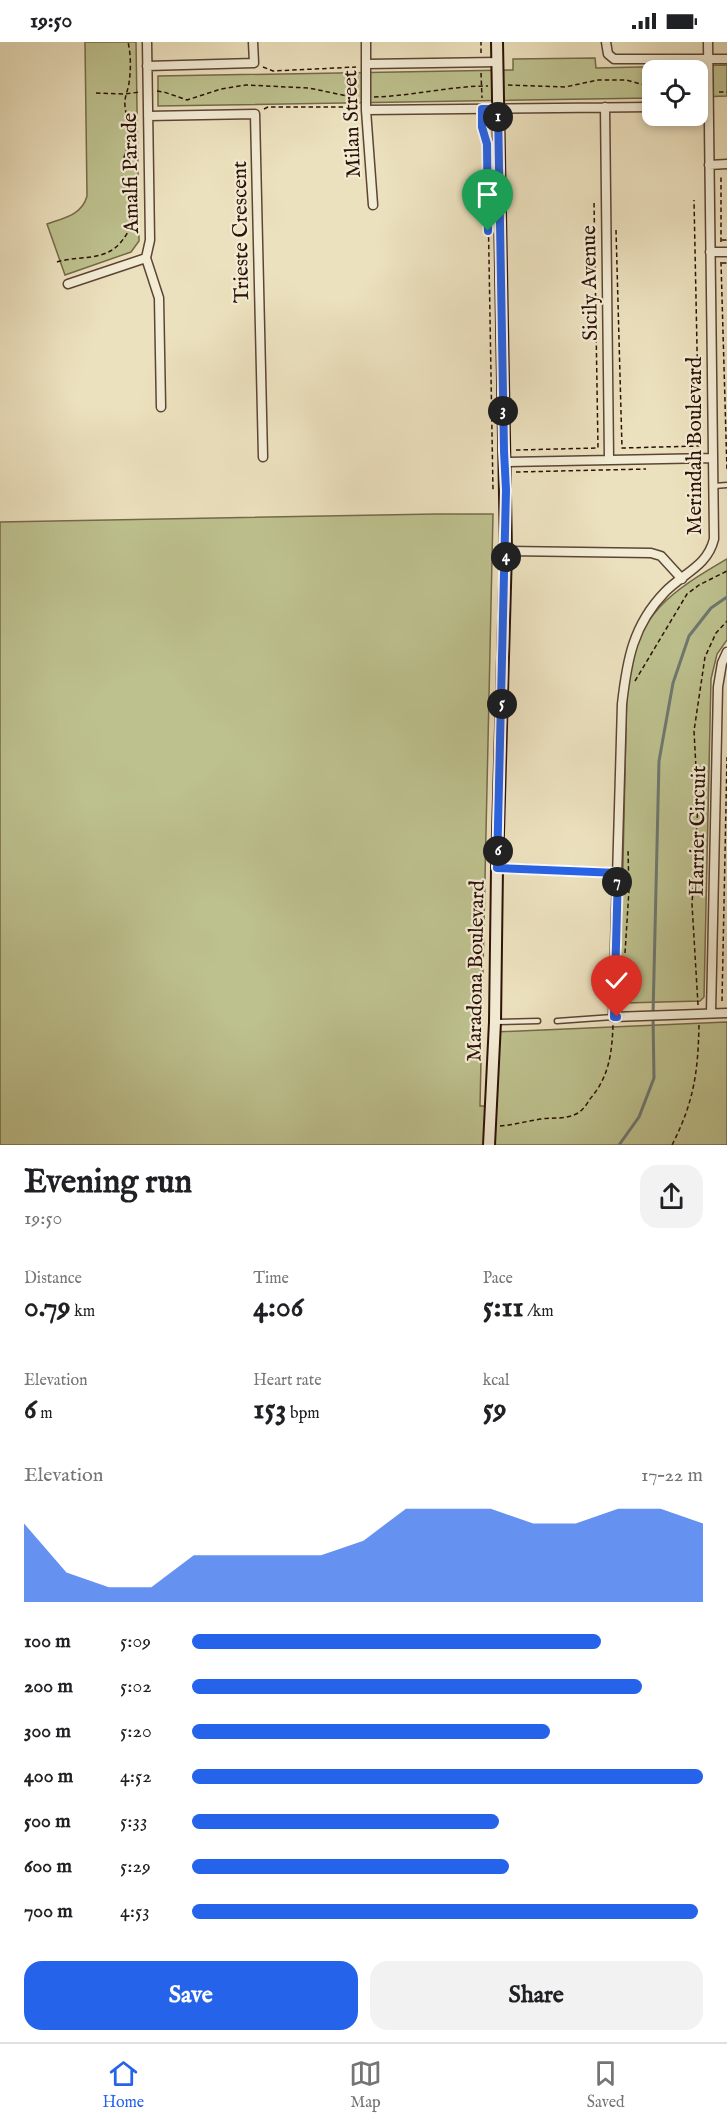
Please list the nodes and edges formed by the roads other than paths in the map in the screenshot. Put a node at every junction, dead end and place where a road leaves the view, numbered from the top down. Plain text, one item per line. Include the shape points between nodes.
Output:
1 (147, 42) edge
2 (253, 42) edge
3 (366, 42) edge
4 (497, 42) edge
5 (606, 42) edge
6 (708, 42) edge
7 (708, 59) junction
8 (727, 59) edge
9 (498, 62) junction
10 (367, 64) junction
11 (147, 66) junction
12 (709, 106) joint
13 (605, 107) junction
14 (642, 107) edge
15 (498, 109) junction
16 (366, 110) junction
17 (148, 117) junction
18 (724, 164) edge
19 (709, 165) junction
20 (372, 206) dead end
21 (710, 252) junction
22 (724, 252) edge
23 (146, 258) junction
24 (68, 284) dead end
25 (161, 407) dead end
26 (263, 457) dead end
27 (713, 458) junction
28 (609, 459) junction
29 (505, 462) junction
30 (727, 485) edge
31 (714, 486) junction
32 (506, 551) junction
33 (682, 579) junction
34 (727, 652) edge
35 (497, 868) junction
36 (618, 873) junction
37 (711, 1013) junction
38 (727, 1013) edge
39 (614, 1017) junction
40 (538, 1021) dead end
41 (557, 1021) dead end
42 (495, 1022) junction
43 (489, 1145) edge

1 - 11 street, Amalfi Parade
2 - 11 street via 254,63
3 - 10 street, Milan Street
4 - 9 street, Maradona Boulevard
5 - 7 street via 608,54 614,59
6 - 7 street, Merindah Boulevard
7 - 8 street
7 - 12 street, Merindah Boulevard
9 - 10 street
9 - 15 street, Maradona Boulevard
10 - 16 street, Milan Street
11 - 17 street, Amalfi Parade
12 - 19 street, Merindah Boulevard
13 - 14 street
13 - 15 street
13 - 28 street, Sicily Avenue
15 - 16 street
15 - 29 street, Maradona Boulevard
16 - 20 street, Milan Street
17 - 23 street, Amalfi Parade via 150,240
17 - 26 street, Trieste Crescent via 255,114
18 - 19 street
19 - 21 street, Merindah Boulevard
21 - 22 street
21 - 27 street, Merindah Boulevard
23 - 24 street, Amalfi Parade
23 - 25 street via 159,298
27 - 28 street
27 - 31 street, Merindah Boulevard
28 - 29 street
29 - 32 street, Maradona Boulevard
30 - 31 lane
31 - 33 street, Merindah Boulevard via 712,549
32 - 33 street via 651,553 661,556
32 - 35 street, Maradona Boulevard
33 - 36 street, Merindah Boulevard via 646,615 630,652 622,704
34 - 37 street, Harrier Circuit via 718,687
35 - 36 street
35 - 42 street, Maradona Boulevard
36 - 39 street, Merindah Boulevard
37 - 38 street
37 - 39 street
39 - 41 lane
40 - 42 lane
42 - 43 street, Maradona Boulevard

